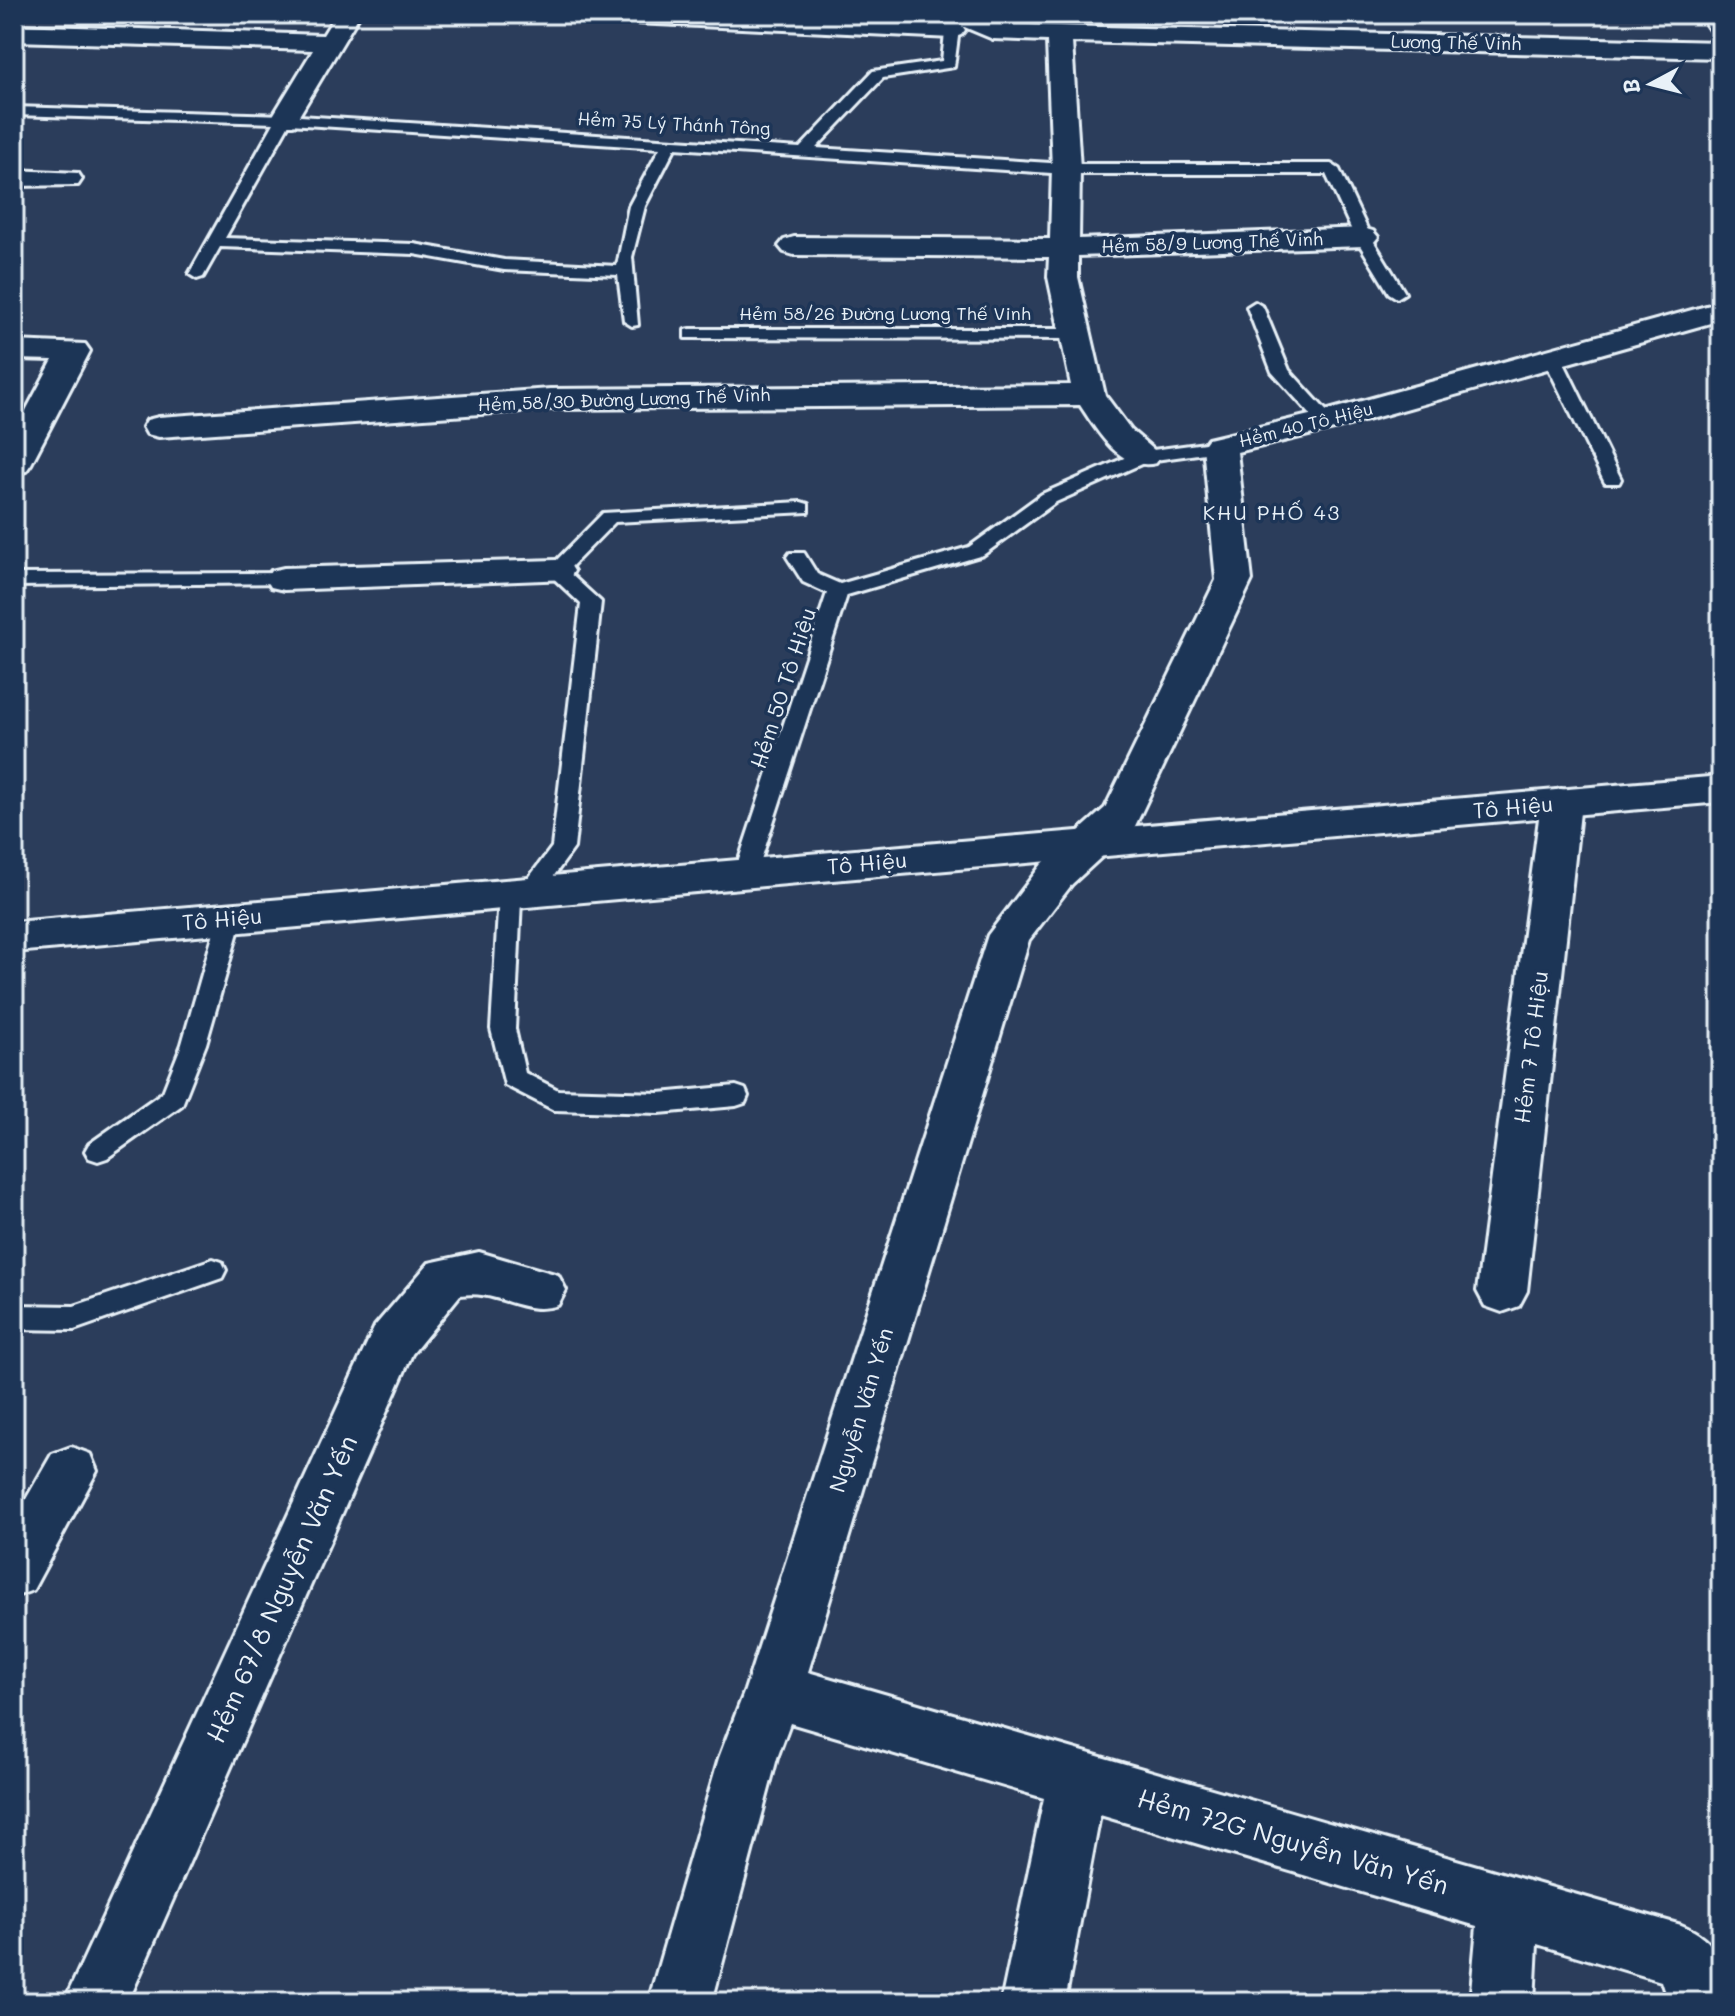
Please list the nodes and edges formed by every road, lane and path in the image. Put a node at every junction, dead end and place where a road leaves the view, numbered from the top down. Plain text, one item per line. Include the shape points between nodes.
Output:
1 (348, 14) edge
2 (593, 14) edge
3 (1291, 14) edge
4 (1711, 14) edge
5 (954, 19) edge
6 (1721, 28) edge
7 (14, 33) edge
8 (1059, 34) junction
9 (1296, 39) junction
10 (330, 43) junction
11 (1721, 50) edge
12 (14, 111) edge
13 (284, 119) junction
14 (669, 145) junction
15 (805, 151) junction
16 (1066, 169) junction
17 (14, 178) edge
18 (68, 179) dead end
19 (1363, 237) junction
20 (215, 242) junction
21 (794, 246) dead end
22 (1061, 248) junction
23 (626, 271) junction
24 (197, 274) dead end
25 (1397, 293) dead end
26 (1255, 307) dead end
27 (1721, 311) edge
28 (632, 321) dead end
29 (691, 334) dead end
30 (1078, 334) junction
31 (14, 350) edge
32 (1552, 357) junction
33 (1089, 395) junction
34 (1326, 421) junction
35 (24, 427) edge
36 (159, 427) dead end
37 (1220, 446) junction
38 (1144, 456) junction
39 (14, 464) edge
40 (1612, 479) dead end
41 (801, 508) dead end
42 (797, 557) dead end
43 (556, 571) junction
44 (284, 579) joint
45 (14, 580) edge
46 (838, 591) junction
47 (1721, 789) edge
48 (1561, 803) junction
49 (1091, 844) junction
50 (746, 872) junction
51 (520, 894) junction
52 (230, 918) junction
53 (14, 937) edge
54 (736, 1096) dead end
55 (98, 1151) dead end
56 (213, 1270) dead end
57 (541, 1290) dead end
58 (1502, 1291) dead end
59 (14, 1317) edge
60 (71, 1471) dead end
61 (14, 1572) edge
62 (774, 1690) junction
63 (1078, 1778) junction
64 (1509, 1905) junction
65 (96, 2002) edge
66 (680, 2002) edge
67 (1033, 2002) edge
68 (1502, 2002) edge
69 (1700, 2002) edge

1 - 10 street
2 - 5 street
3 - 9 street
4 - 6 street
5 - 8 street, Lương Thế Vinh via 993,31
5 - 15 lane via 949,64 878,74 864,95
7 - 10 street
8 - 9 street, Lương Thế Vinh
8 - 16 street
9 - 11 street, Lương Thế Vinh
10 - 13 street
12 - 13 lane, Hẻm 75 Lý Thánh Tông
13 - 14 lane, Hẻm 75 Lý Thánh Tông
13 - 20 lane
14 - 15 lane, Hẻm 75 Lý Thánh Tông
14 - 23 lane via 637,206 624,257
15 - 16 lane, Hẻm 75 Lý Thánh Tông
16 - 19 lane, Hẻm 75 Lý Thánh Tông via 1331,169
16 - 22 street
17 - 18 street
19 - 22 street, Hẻm 58/9 Lương Thế Vinh
19 - 25 lane
20 - 23 lane via 414,249 504,265
20 - 24 lane
21 - 22 street, Hẻm 58/9 Lương Thế Vinh
22 - 30 street
23 - 28 lane
26 - 34 lane via 1281,372
27 - 32 street, Hẻm 40 Tô Hiệu
29 - 30 lane, Hẻm 58/26 Đường Lương Thế Vinh
30 - 33 street
31 - 35 street via 74,351
32 - 34 street, Hẻm 40 Tô Hiệu
32 - 40 lane
33 - 36 street, Hẻm 58/30 Đường Lương Thế Vinh via 550,399
33 - 38 street via 1119,437
34 - 37 street, Hẻm 40 Tô Hiệu
35 - 39 street
37 - 38 lane, Hẻm 50 Tô Hiệu
37 - 49 street, Hẻm 40 Tô Hiệu via 1234,580 1121,816
38 - 46 lane, Hẻm 50 Tô Hiệu via 1049,498 976,551
41 - 43 lane via 610,517
42 - 46 lane via 810,578
43 - 44 street
43 - 51 lane via 591,602 563,848
44 - 45 lane
46 - 50 lane, Hẻm 50 Tô Hiệu
47 - 48 street, Tô Hiệu
48 - 49 street, Tô Hiệu
48 - 58 street, Hẻm 7 Tô Hiệu
49 - 50 street, Tô Hiệu
49 - 62 street, Nguyễn Văn Yến via 1057,874 1009,935
50 - 51 street, Tô Hiệu
51 - 52 street, Tô Hiệu
51 - 54 lane via 503,1029 514,1078 554,1100 659,1103
52 - 53 street, Tô Hiệu
52 - 55 lane via 173,1098
56 - 59 lane via 74,1318
57 - 65 street, Hẻm 67/8 Nguyễn Văn Yến via 479,1272 446,1277 393,1341
60 - 61 street
62 - 63 street, Hẻm 72G Nguyễn Văn Yến
62 - 66 street, Nguyễn Văn Yến via 748,1758
63 - 64 street, Hẻm 72G Nguyễn Văn Yến
63 - 67 street
64 - 68 street
64 - 69 street, Hẻm 72G Nguyễn Văn Yến via 1681,1956 1694,1975

